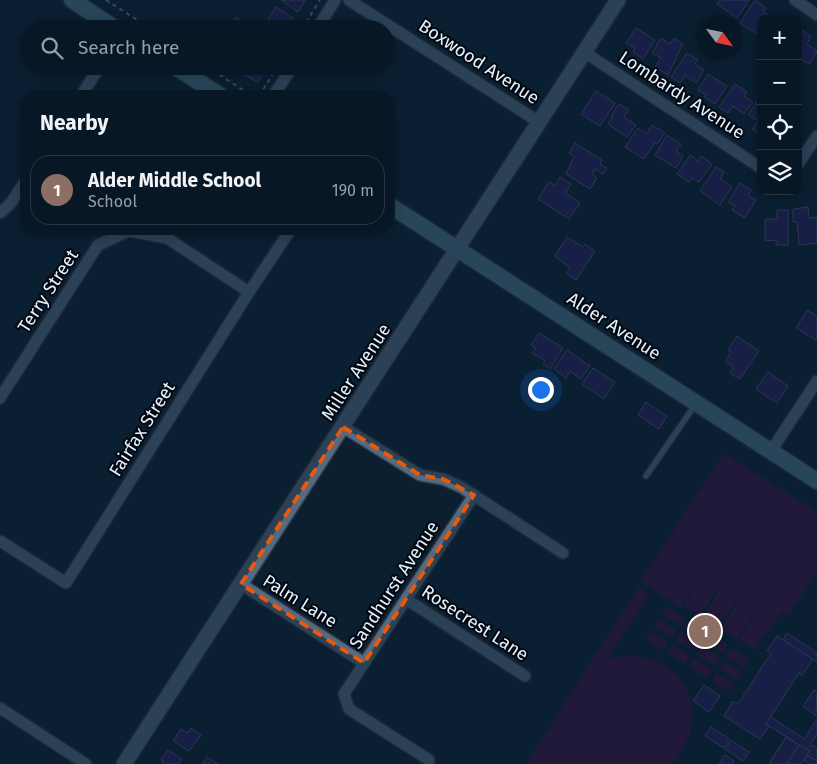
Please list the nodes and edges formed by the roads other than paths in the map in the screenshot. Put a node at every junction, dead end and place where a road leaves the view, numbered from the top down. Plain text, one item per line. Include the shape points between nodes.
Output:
1 (72, 0) edge
2 (335, 0) edge
3 (349, 0) edge
4 (618, 0) edge
5 (795, 0) edge
6 (817, 15) edge
7 (102, 20) edge
8 (323, 20) edge
9 (380, 20) edge
10 (395, 30) edge
11 (584, 52) junction
12 (94, 75) edge
13 (188, 75) edge
14 (287, 75) edge
15 (85, 90) edge
16 (212, 90) edge
17 (277, 90) edge
18 (539, 122) junction
19 (817, 136) edge
20 (802, 158) edge
21 (757, 165) edge
22 (20, 190) edge
23 (395, 209) edge
24 (0, 213) edge
25 (120, 235) edge
26 (151, 235) edge
27 (287, 235) edge
28 (457, 249) junction
29 (248, 292) junction
30 (817, 381) edge
31 (0, 398) edge
32 (696, 403) junction
33 (343, 427) junction
34 (771, 451) junction
35 (646, 476) dead end
36 (817, 481) edge
37 (474, 494) junction
38 (0, 541) edge
39 (563, 553) dead end
40 (241, 584) junction
41 (406, 599) junction
42 (364, 663) junction
43 (525, 676) dead end
44 (0, 708) edge
45 (429, 760) dead end
46 (86, 764) edge
47 (124, 764) edge

1 - 7 main road
2 - 8 street
3 - 9 street, Boxwood Avenue
4 - 11 street, Miller Avenue
5 - 6 street
10 - 18 street, Boxwood Avenue
11 - 18 street, Miller Avenue
11 - 21 street, Lombardy Avenue
12 - 15 street
13 - 16 main road
14 - 17 street
18 - 28 street, Miller Avenue
19 - 20 street
22 - 24 street via 12,203
23 - 28 main road, Alder Avenue
25 - 31 street, Terry Street via 98,245
26 - 29 street, Terry Street via 167,238
27 - 29 street, Fairfax Street
28 - 32 main road, Alder Avenue
28 - 33 street, Miller Avenue
29 - 38 street, Fairfax Street via 66,583
30 - 34 street
32 - 34 main road, Alder Avenue
32 - 35 lane
33 - 37 street via 420,475 443,479
33 - 40 street, Miller Avenue
34 - 36 main road, Alder Avenue
37 - 39 street
37 - 41 street, Sandhurst Avenue
40 - 42 street, Palm Lane
40 - 47 street, Miller Avenue
41 - 42 street, Sandhurst Avenue
41 - 43 street, Rosecrest Lane
42 - 45 street, Sandhurst Avenue via 344,694 349,709
44 - 46 street

